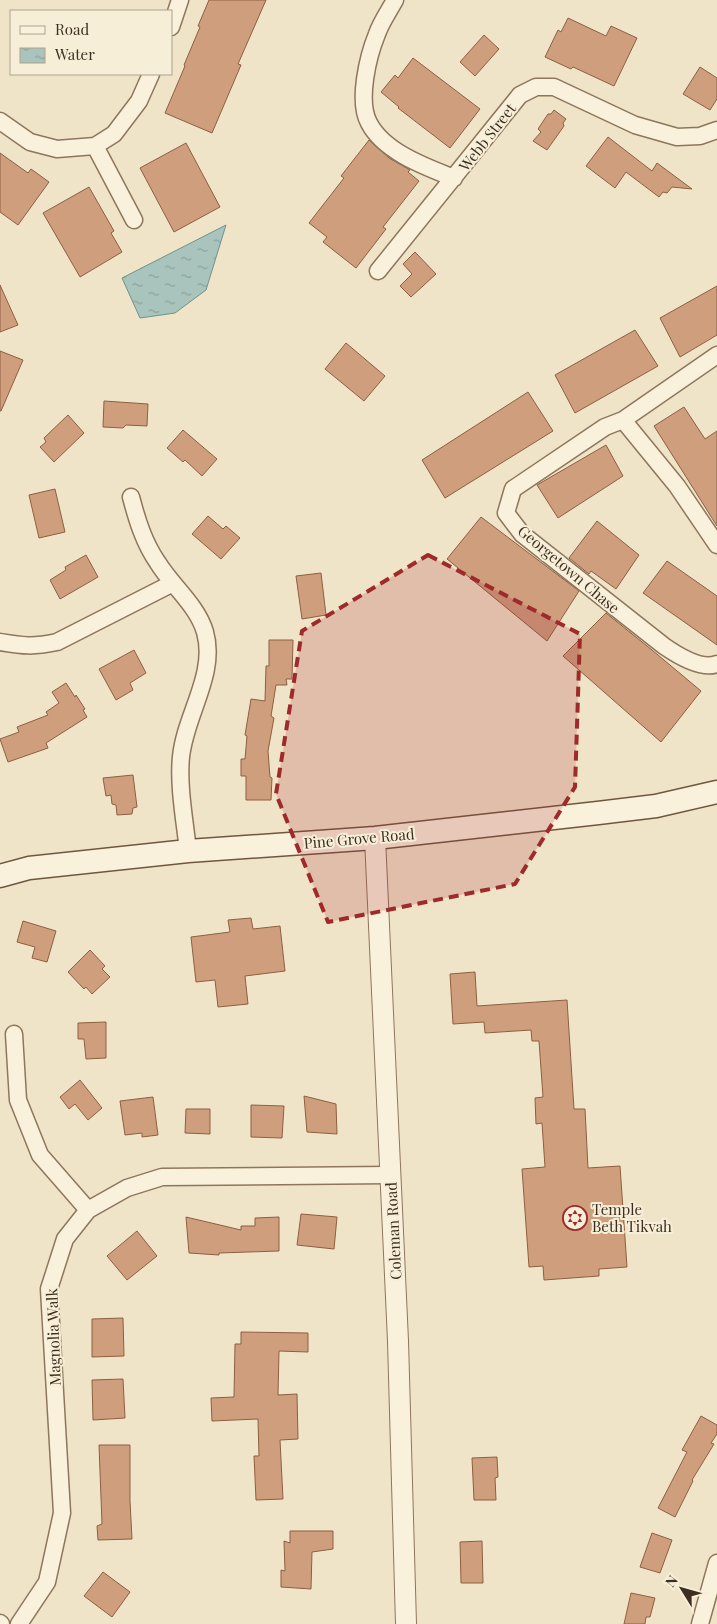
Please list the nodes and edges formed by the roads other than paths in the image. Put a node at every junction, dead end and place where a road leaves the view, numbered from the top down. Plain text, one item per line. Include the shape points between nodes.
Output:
1 (180, 0) edge
2 (394, 0) edge
3 (172, 23) edge
4 (151, 75) edge
5 (0, 121) edge
6 (717, 130) edge
7 (96, 146) junction
8 (454, 178) junction
9 (134, 220) dead end
10 (378, 271) dead end
11 (717, 355) edge
12 (623, 420) junction
13 (131, 496) dead end
14 (717, 545) edge
15 (173, 583) junction
16 (0, 642) edge
17 (717, 664) edge
18 (717, 792) edge
19 (375, 838) junction
20 (188, 852) junction
21 (0, 876) edge
22 (14, 1034) dead end
23 (390, 1175) junction
24 (88, 1210) junction
25 (717, 1563) edge
26 (19, 1624) edge
27 (406, 1624) edge
28 (700, 1624) edge

1 - 3 street
2 - 8 street via 367,62 364,93 367,117 377,135 395,149 415,162
4 - 7 street via 139,102 114,134
5 - 7 street via 30,142 56,149
6 - 8 street, Webb Street via 700,136 677,137 635,125 554,87 536,87 520,95
7 - 9 street
8 - 10 street, Webb Street
11 - 12 street, Georgetown Chase
12 - 14 street via 677,486
12 - 17 street, Georgetown Chase via 605,428 512,489 506,513 522,534 664,646 687,660 712,666
13 - 15 street via 146,542
15 - 16 street via 57,642 24,647
15 - 20 street via 198,615 208,647 206,672 181,757
18 - 19 main road, Pine Grove Road via 656,806
19 - 20 main road, Pine Grove Road
19 - 23 street, Coleman Road
20 - 21 main road, Pine Grove Road via 29,868
22 - 24 street via 18,1100 40,1155
23 - 24 street, Magnolia Walk via 162,1177 127,1188
23 - 27 street, Coleman Road
24 - 26 street, Magnolia Walk via 64,1239 49,1289 62,1513 47,1582
25 - 28 street

